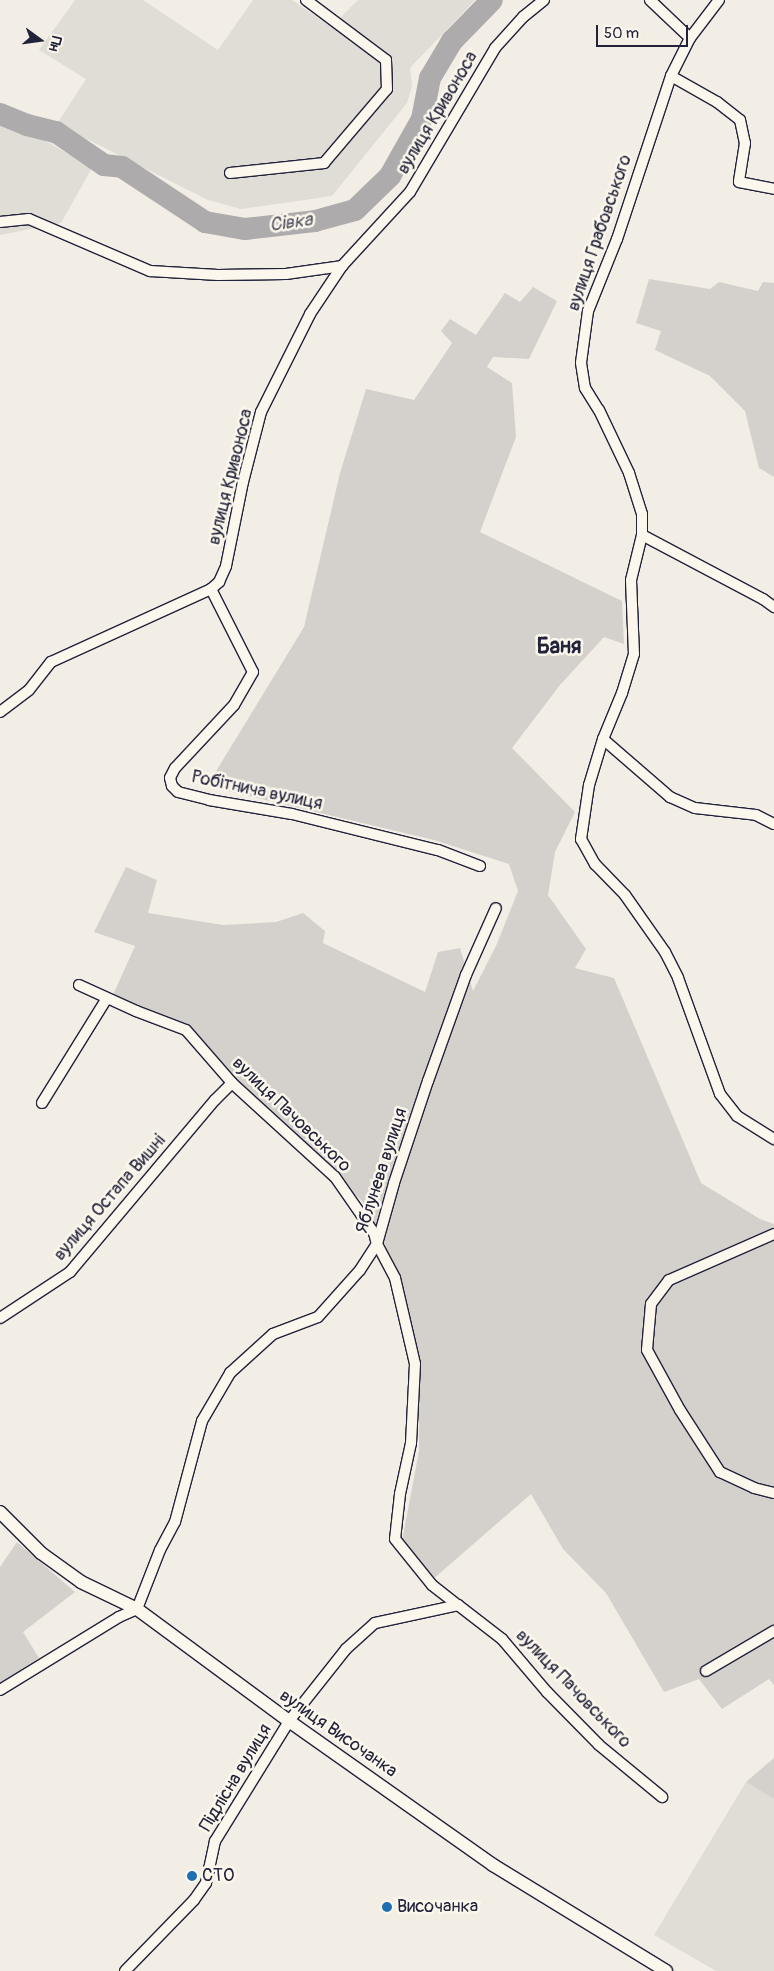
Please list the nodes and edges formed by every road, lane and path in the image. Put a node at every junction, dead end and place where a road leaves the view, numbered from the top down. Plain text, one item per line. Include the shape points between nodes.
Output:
1 (306, 0) edge
2 (544, 0) edge
3 (650, 0) edge
4 (719, 0) edge
5 (690, 38) junction
6 (672, 76) junction
7 (230, 173) dead end
8 (774, 189) edge
9 (0, 222) edge
10 (342, 266) junction
11 (642, 535) junction
12 (211, 589) junction
13 (774, 607) edge
14 (0, 712) edge
15 (603, 739) junction
16 (774, 824) edge
17 (480, 866) dead end
18 (496, 908) dead end
19 (79, 985) dead end
20 (107, 998) junction
21 (232, 1084) junction
22 (42, 1103) dead end
23 (774, 1140) edge
24 (774, 1234) edge
25 (376, 1244) junction
26 (0, 1318) edge
27 (774, 1493) edge
28 (0, 1512) edge
29 (458, 1605) junction
30 (137, 1609) junction
31 (774, 1631) edge
32 (706, 1671) dead end
33 (0, 1690) edge
34 (289, 1721) junction
35 (662, 1797) dead end
36 (125, 1971) edge
37 (666, 1971) edge

1 - 7 street via 386,60 387,89 324,162
2 - 10 street, вулиця Кривоноса via 523,17 495,48 410,192
3 - 5 street
4 - 5 street, вулиця Грабовського
5 - 6 street, вулиця Грабовського
6 - 8 street via 717,102 740,120 745,143 739,182
6 - 11 street, вулиця Грабовського via 617,239 588,311 581,363 585,388 629,473 642,514
9 - 10 street via 29,218 150,271 218,276 286,274
10 - 12 street, вулиця Кривоноса via 310,314 261,412 226,566 219,582
11 - 13 street
11 - 15 street, вулиця Грабовського via 631,580 634,654
12 - 14 street via 51,662 29,690
12 - 17 street, Робітнича вулиця via 253,672 234,705 175,768 170,778 172,786 178,792 209,800 292,814 438,850
15 - 16 street via 670,797 695,808 756,814
15 - 23 street, вулиця Грабовського via 590,784 581,839 595,864 625,895 665,952 678,978 720,1094 737,1116
18 - 25 street, Яблунева вулиця via 466,975 428,1081
19 - 20 street, вулиця Пачовського
20 - 21 street, вулиця Пачовського via 186,1030
20 - 22 street
21 - 25 street, вулиця Пачовського via 335,1177 374,1233
21 - 26 street, вулиця Остапа Вишні via 70,1272
24 - 27 street via 670,1280 651,1304 648,1350 680,1410 720,1472 754,1488
25 - 29 street, вулиця Пачовського via 395,1278 414,1364 412,1443 400,1494 395,1540 432,1585
25 - 30 street, Яблунева вулиця via 360,1270 318,1317 273,1334 230,1373 202,1421 175,1522 160,1550
28 - 30 street, вулиця Височанка via 41,1553 81,1582
29 - 34 street via 375,1623 346,1649
29 - 35 street, вулиця Пачовського via 502,1638 599,1745
30 - 33 street
30 - 34 street, вулиця Височанка
31 - 32 street
34 - 36 street, Підлісна вулиця via 215,1841 206,1883 194,1900
34 - 37 street, вулиця Височанка via 493,1865

